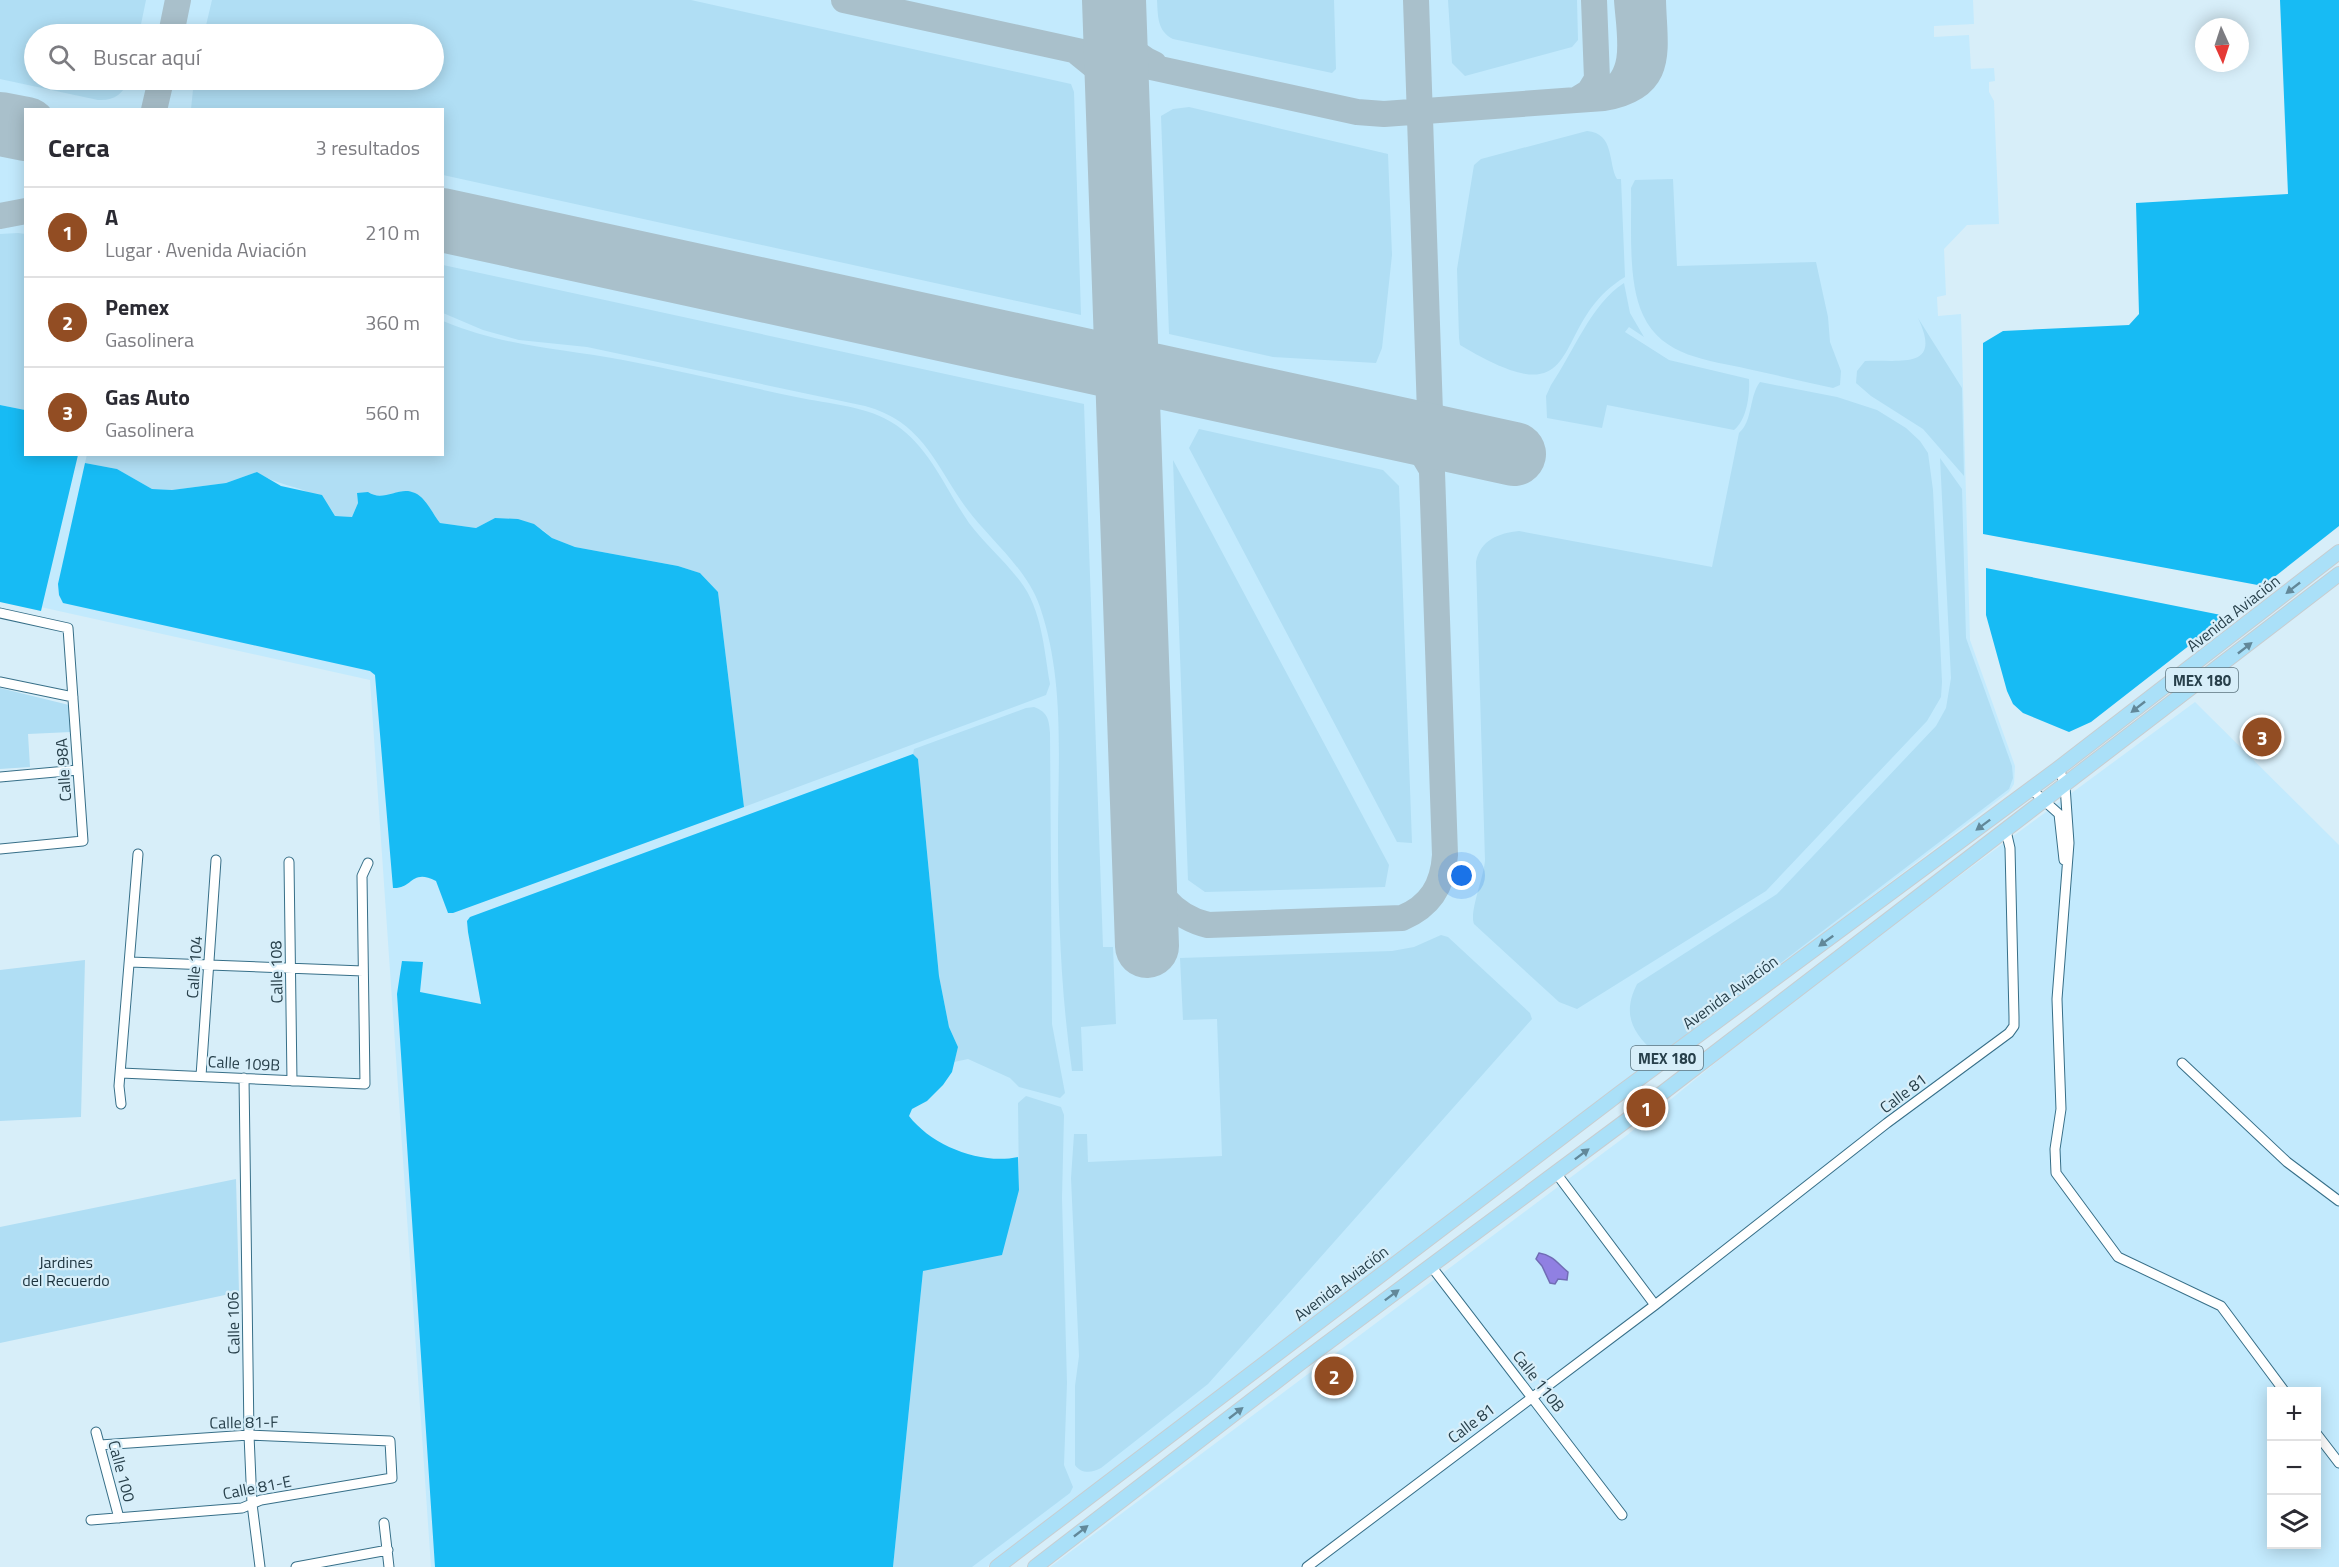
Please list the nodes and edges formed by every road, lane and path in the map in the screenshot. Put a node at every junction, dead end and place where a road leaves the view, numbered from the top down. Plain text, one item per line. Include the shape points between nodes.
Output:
1 (2339, 552) edge
2 (2339, 574) edge
3 (0, 614) edge
4 (0, 682) edge
5 (73, 697) junction
6 (2059, 768) junction
7 (78, 770) junction
8 (0, 777) edge
9 (2065, 786) junction
10 (2031, 789) junction
11 (2044, 801) junction
12 (2006, 831) junction
13 (0, 849) edge
14 (138, 854) dead end
15 (216, 860) dead end
16 (289, 862) dead end
17 (368, 863) dead end
18 (2066, 871) junction
19 (130, 962) junction
20 (209, 965) junction
21 (291, 969) junction
22 (363, 971) junction
23 (2182, 1063) dead end
24 (121, 1073) junction
25 (201, 1076) junction
26 (244, 1078) junction
27 (292, 1081) junction
28 (121, 1104) dead end
29 (1556, 1173) junction
30 (2339, 1201) edge
31 (1431, 1266) junction
32 (1655, 1305) junction
33 (2281, 1387) edge
34 (1533, 1396) junction
35 (96, 1432) dead end
36 (249, 1435) junction
37 (2321, 1440) edge
38 (100, 1445) junction
39 (2339, 1463) edge
40 (392, 1478) joint
41 (252, 1504) junction
42 (1622, 1515) dead end
43 (119, 1518) junction
44 (91, 1520) dead end
45 (384, 1523) dead end
46 (388, 1550) junction
47 (260, 1567) edge
48 (296, 1567) edge
49 (389, 1567) edge
50 (997, 1567) edge
51 (1035, 1567) edge
52 (1307, 1567) edge

1 -> 6 main road, Avenida Aviación / MEX 180
9 -> 2 main road, MEX 180
3 - 5 street, Calle 98A via 68,628
4 - 5 street
5 - 7 street, Calle 98A
6 - 9 street
6 - 10 main road, Avenida Aviación / MEX 180
7 - 8 street
7 - 13 street, Calle 98A via 83,841
9 - 11 main road, MEX 180
9 - 18 street via 2069,843
10 - 11 street
10 -> 50 main road, Avenida Aviación / MEX 180 via 1602,1107
11 - 12 main road, MEX 180
11 - 18 street via 2059,814
29 -> 12 main road, MEX 180
12 - 32 street, Calle 81 via 2010,848 2014,1026 2009,1033
14 - 19 street
15 - 20 street, Calle 104
16 - 21 street, Calle 108
17 - 22 street via 362,876
18 - 33 street via 2057,999 2061,1109 2056,1173 2118,1257 2221,1306
19 - 20 street
19 - 24 street
20 - 21 street
20 - 25 street, Calle 104
21 - 22 street
21 - 27 street, Calle 108
22 - 27 street, Calle 109B via 365,1084
23 - 30 street via 2287,1162
24 - 25 street, Calle 109B
24 - 28 street
25 - 26 street, Calle 109B
26 - 27 street, Calle 109B
26 - 36 street, Calle 106
29 - 31 main road, MEX 180
29 - 32 street
31 - 34 street, Calle 110B
51 -> 31 main road, MEX 180
32 - 34 street, Calle 81
34 - 42 street, Calle 110B
34 - 52 street, Calle 81
35 - 38 street, Calle 100
36 - 38 street, Calle 81-F
36 - 40 street, Calle 81-F via 390,1441
36 - 41 street, Calle 106
37 - 39 street
38 - 43 street, Calle 100
40 - 41 street, Calle 81-E
41 - 43 street, Calle 81-E
41 - 47 street, Calle 106
43 - 44 street, Calle 81-E
45 - 46 street
46 - 48 street
46 - 49 street

